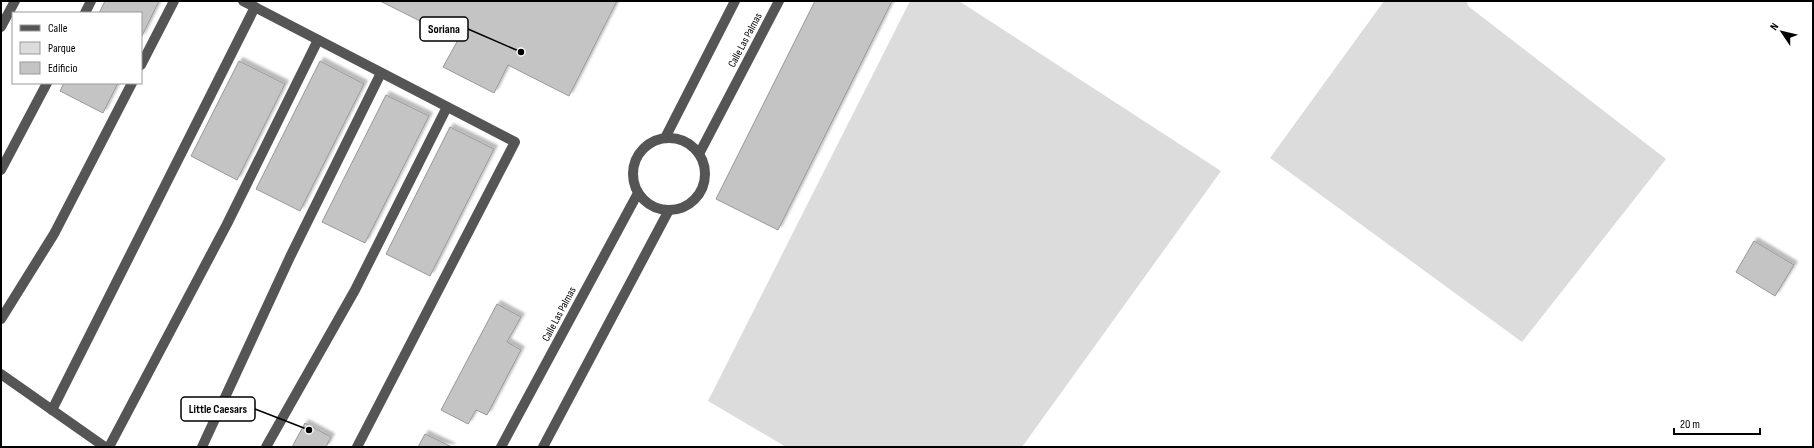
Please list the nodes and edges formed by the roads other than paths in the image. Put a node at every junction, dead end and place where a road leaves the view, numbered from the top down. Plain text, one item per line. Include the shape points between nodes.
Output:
1 (15, 1) edge
2 (91, 1) edge
3 (174, 1) edge
4 (243, 1) edge
5 (735, 1) edge
6 (779, 1) edge
7 (255, 7) junction
8 (86, 12) edge
9 (1, 27) edge
10 (318, 40) junction
11 (142, 63) edge
12 (381, 73) junction
13 (46, 84) edge
14 (131, 84) edge
15 (447, 107) junction
16 (665, 138) junction
17 (699, 154) junction
18 (1, 170) edge
19 (638, 193) junction
20 (669, 210) junction
21 (1, 319) edge
22 (1, 374) edge
23 (52, 410) junction
24 (105, 447) edge
25 (109, 447) edge
26 (202, 447) edge
27 (266, 447) edge
28 (357, 447) edge
29 (501, 447) edge
30 (543, 447) edge

1 - 9 street
2 - 8 street
3 - 11 street
4 - 7 street
5 - 16 street
6 - 17 street, Calle Las Palmas
7 - 10 street
7 - 23 street
10 - 12 street
10 - 25 street via 227,224
12 - 15 street
12 - 26 street via 290,257
13 - 18 street
14 - 21 street via 54,234
15 - 27 street via 355,290
15 - 28 street via 515,142
16 - 17 street via 685,141
16 - 19 street via 646,145 636,158 632,178
17 - 20 street via 705,175 700,191 685,207
19 - 20 street via 648,204 658,209
19 - 29 street, Calle Las Palmas
20 - 30 street
22 - 23 street
23 - 24 street

